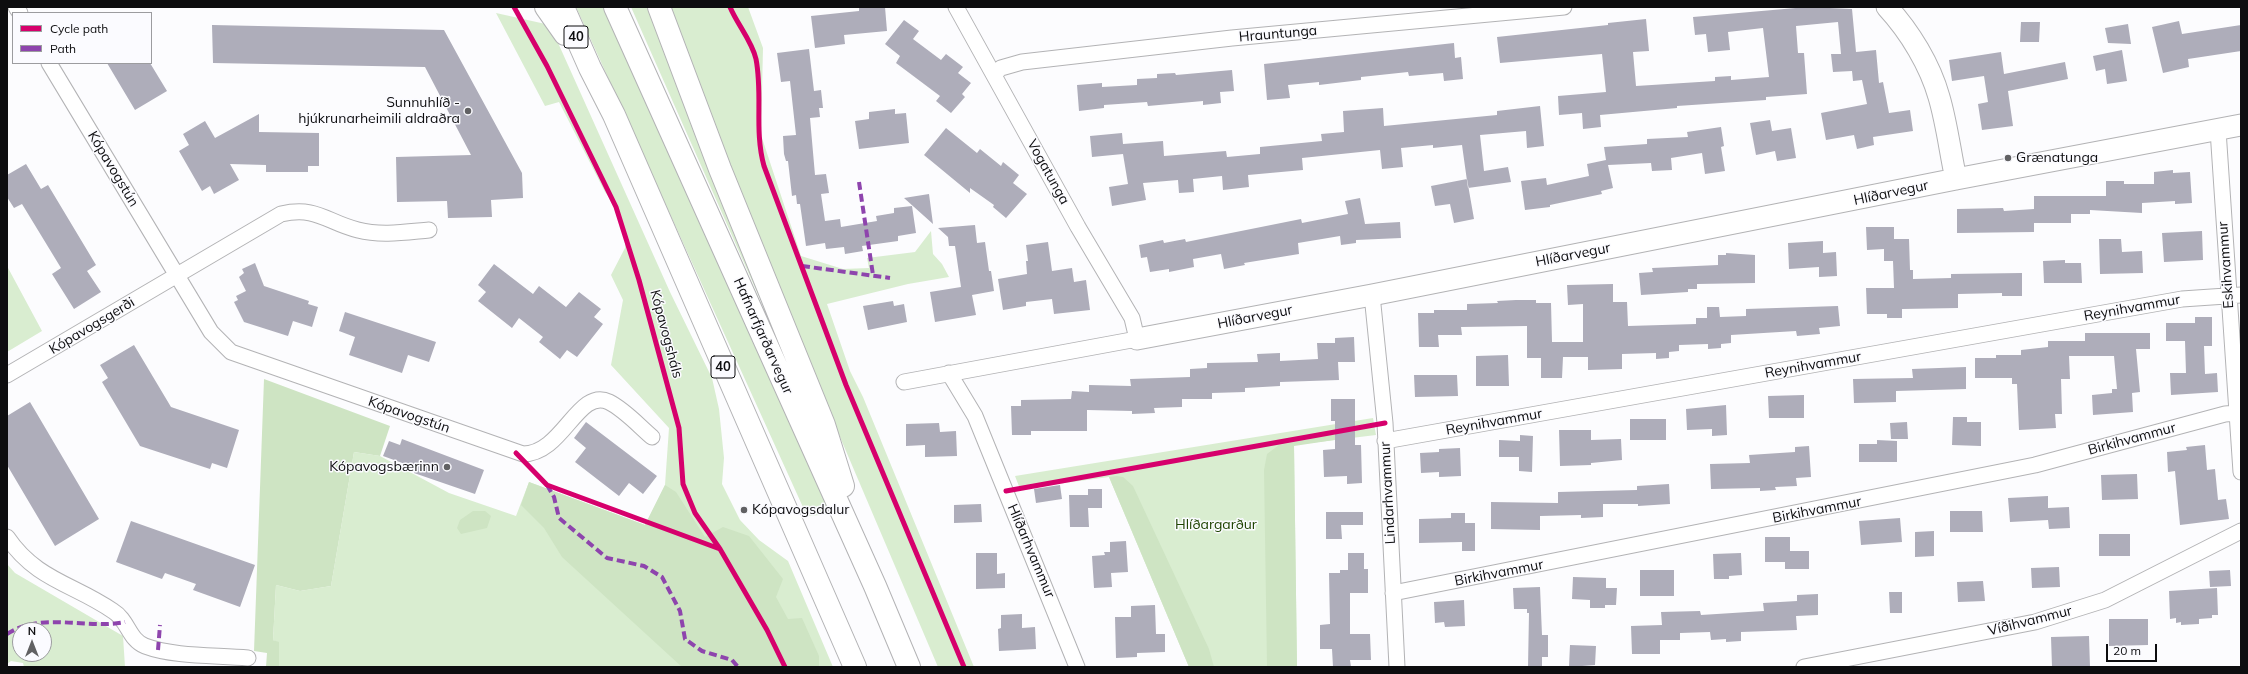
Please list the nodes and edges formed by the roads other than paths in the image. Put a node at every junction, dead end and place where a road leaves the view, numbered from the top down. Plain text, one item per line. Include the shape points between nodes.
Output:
1 (546, 7) edge
2 (563, 7) edge
3 (615, 7) edge
4 (659, 7) edge
5 (956, 7) edge
6 (1564, 7) edge
7 (1887, 7) edge
8 (51, 64) edge
9 (590, 68) junction
10 (994, 74) junction
11 (2241, 125) edge
12 (2218, 130) junction
13 (1956, 179) junction
14 (429, 230) dead end
15 (176, 276) junction
16 (1372, 295) junction
17 (2234, 296) edge
18 (1137, 338) junction
19 (949, 374) junction
20 (7, 375) edge
21 (904, 382) dead end
22 (2237, 413) junction
23 (652, 437) dead end
24 (1385, 441) junction
25 (2241, 472) edge
26 (2241, 531) edge
27 (7, 536) edge
28 (875, 586) junction
29 (1393, 593) junction
30 (248, 658) dead end
31 (855, 667) edge
32 (909, 667) edge
33 (1077, 667) edge
34 (1397, 667) edge
35 (1804, 667) edge

1 - 9 main road
2 - 9 main road, 40
3 - 28 main road, Hafnarfjarðarvegur
4 - 28 main road via 720,169 824,425
5 - 10 street, Vogatunga
6 - 10 street, Hrauntunga via 1232,38 1022,62 1001,68
7 - 13 street via 1930,71 1939,98
8 - 15 street, Kópavogstún
9 - 31 main road, 40 via 614,115
10 - 18 street, Vogatunga via 1074,220 1132,318
11 - 12 street, Hlíðarvegur
12 - 13 street, Hlíðarvegur
12 - 17 street, Eskihvammur
13 - 16 street, Hlíðarvegur
14 - 15 street via 369,232 312,212 292,212 271,219
15 - 20 street, Kópavogsgerði
15 - 23 street, Kópavogstún via 211,332 231,352 511,451 530,454 544,450 585,405 597,400 610,402
16 - 18 street, Hlíðarvegur
16 - 24 street, Lindarhvammur
17 - 22 street, Eskihvammur
17 - 24 street, Reynihvammur via 2182,299
18 - 19 street, Hlíðarvegur
19 - 21 street, Hlíðarvegur
19 - 33 street, Hlíðarhvammur via 975,416
22 - 25 street, Eskihvammur
22 - 29 street, Birkihvammur via 2225,414 2036,465
24 - 29 street, Lindarhvammur
26 - 35 street, Víðihvammur via 2105,600 2035,622
27 - 30 street via 26,560 40,571 120,616 133,638 140,644 165,652
28 - 32 main road, Hafnarfjarðarvegur
29 - 34 street, Lindarhvammur

